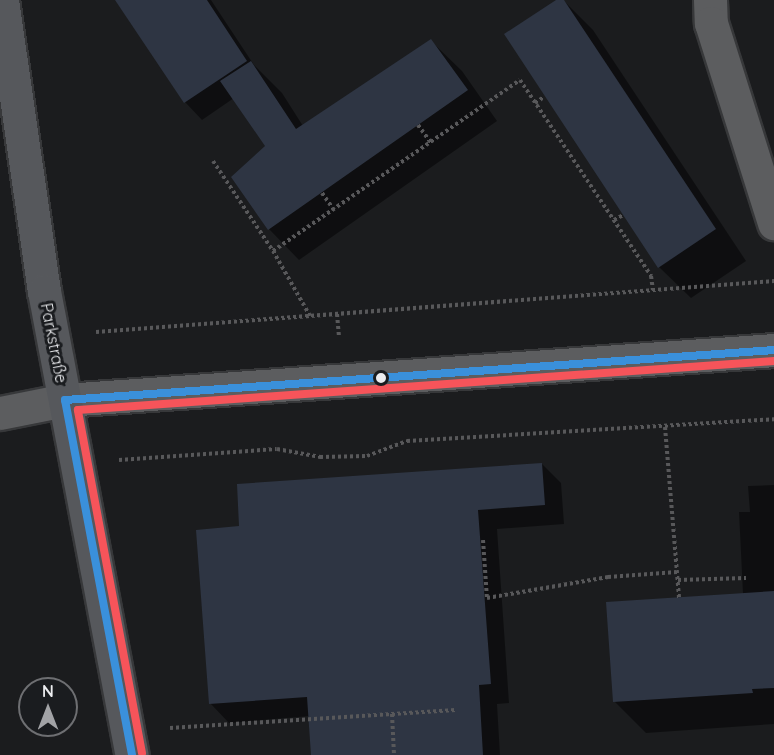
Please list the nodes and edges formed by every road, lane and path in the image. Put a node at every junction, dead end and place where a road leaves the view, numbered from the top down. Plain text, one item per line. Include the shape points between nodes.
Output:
1 (2, 0) edge
2 (710, 0) edge
3 (544, 97) dead end
4 (535, 102) junction
5 (418, 125) dead end
6 (431, 143) junction
7 (213, 161) dead end
8 (322, 193) dead end
9 (334, 210) junction
10 (622, 215) dead end
11 (614, 220) junction
12 (774, 223) edge
13 (273, 251) junction
14 (774, 281) edge
15 (653, 290) junction
16 (310, 316) junction
17 (53, 335) junction
18 (774, 350) edge
19 (65, 400) junction
20 (0, 413) edge
21 (774, 419) edge
22 (665, 427) junction
23 (76, 463) junction
24 (483, 540) dead end
25 (677, 572) junction
26 (746, 578) dead end
27 (677, 580) junction
28 (679, 598) dead end
29 (455, 710) dead end
30 (392, 714) junction
31 (129, 743) edge
32 (394, 755) edge

1 - 17 street, Parkstraße
2 - 12 street via 711,23
3 - 4 path
4 - 6 path via 520,80
4 - 11 path
5 - 6 path
6 - 9 path
7 - 13 path
8 - 9 path
9 - 13 path
10 - 11 path
11 - 15 path via 651,276
13 - 16 path
14 - 15 path
15 - 16 path
16 - 17 path
17 - 19 street, Parkstraße
18 - 19 street
19 - 20 street
19 - 23 street, Parkstraße
21 - 22 path
22 - 23 path via 407,441 367,456 320,457 277,449
22 - 25 path
23 - 31 street, Parkstraße
24 - 25 path via 488,598 608,577
25 - 27 path
26 - 27 path
27 - 28 path
29 - 30 path
30 - 31 path
30 - 32 path

